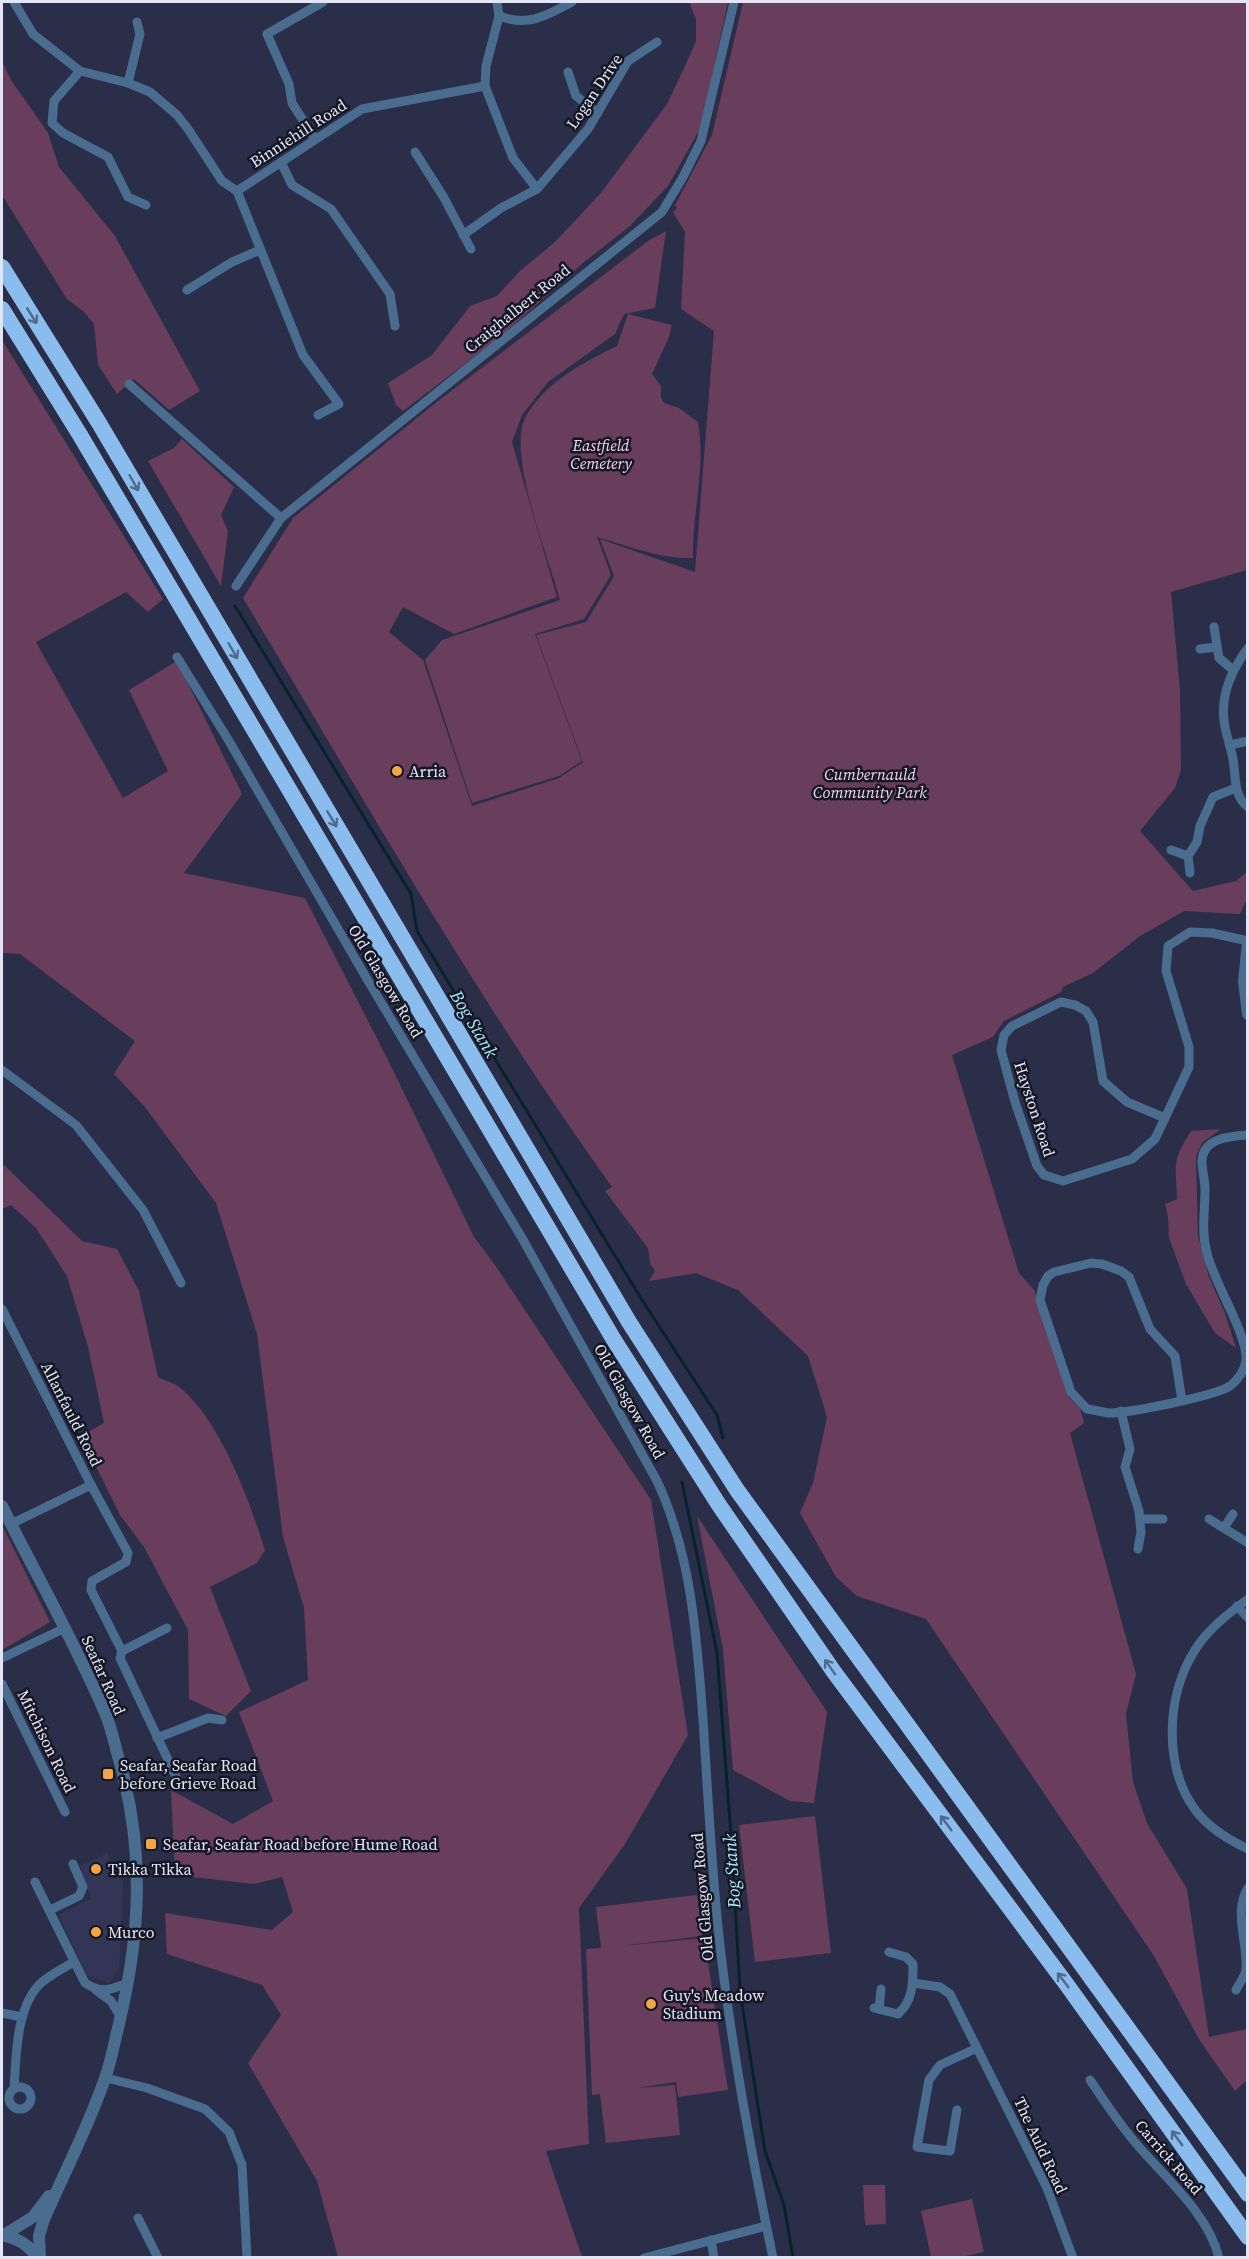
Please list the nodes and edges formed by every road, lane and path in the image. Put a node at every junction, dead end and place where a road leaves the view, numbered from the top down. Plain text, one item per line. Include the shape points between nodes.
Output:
1 (14, 2) edge
2 (323, 2) edge
3 (497, 2) edge
4 (572, 2) edge
5 (734, 2) edge
6 (499, 16) junction
7 (137, 22) dead end
8 (657, 42) dead end
9 (80, 71) junction
10 (568, 72) dead end
11 (129, 83) junction
12 (485, 86) junction
13 (598, 113) junction
14 (315, 139) junction
15 (415, 152) dead end
16 (281, 162) junction
17 (537, 189) junction
18 (237, 192) junction
19 (146, 205) dead end
20 (463, 235) junction
21 (471, 249) dead end
22 (260, 250) junction
23 (2, 267) edge
24 (188, 290) dead end
25 (2, 309) edge
26 (395, 326) dead end
27 (129, 384) dead end
28 (318, 415) dead end
29 (281, 518) junction
30 (236, 586) dead end
31 (1214, 627) dead end
32 (1216, 647) junction
33 (1248, 648) edge
34 (1200, 649) dead end
35 (177, 657) dead end
36 (1233, 670) junction
37 (1248, 741) edge
38 (1230, 746) junction
39 (1236, 788) junction
40 (1248, 807) edge
41 (1171, 850) dead end
42 (1188, 856) junction
43 (1190, 873) dead end
44 (1248, 942) edge
45 (1248, 1014) edge
46 (2, 1070) edge
47 (1166, 1118) junction
48 (1248, 1135) edge
49 (181, 1283) dead end
50 (2, 1309) edge
51 (1247, 1362) edge
52 (1182, 1401) junction
53 (1121, 1412) junction
54 (91, 1485) junction
55 (2, 1506) edge
56 (1233, 1514) dead end
57 (1140, 1519) junction
58 (1163, 1519) dead end
59 (1209, 1519) dead end
60 (10, 1524) junction
61 (1224, 1528) junction
62 (1248, 1543) edge
63 (1138, 1549) dead end
64 (1248, 1599) edge
65 (1238, 1606) junction
66 (1248, 1618) edge
67 (65, 1628) junction
68 (167, 1628) dead end
69 (122, 1651) junction
70 (2, 1658) edge
71 (2, 1684) edge
72 (222, 1720) dead end
73 (157, 1738) junction
74 (179, 1783) dead end
75 (65, 1812) dead end
76 (1248, 1850) edge
77 (73, 1864) dead end
78 (35, 1882) dead end
79 (1248, 1888) edge
80 (50, 1910) junction
81 (889, 1952) dead end
82 (74, 1962) junction
83 (1247, 1970) edge
84 (128, 1983) junction
85 (913, 1983) junction
86 (881, 1989) dead end
87 (96, 1990) junction
88 (1236, 1990) dead end
89 (2, 2013) edge
90 (120, 2016) junction
91 (22, 2017) junction
92 (977, 2048) junction
93 (106, 2078) junction
94 (1090, 2080) dead end
95 (14, 2089) dead end
96 (957, 2110) dead end
97 (60, 2181) junction
98 (1248, 2194) edge
99 (138, 2218) dead end
100 (766, 2226) junction
101 (3, 2235) edge
102 (1248, 2237) edge
103 (711, 2240) junction
104 (38, 2258) edge
105 (158, 2258) edge
106 (247, 2258) edge
107 (644, 2258) edge
108 (714, 2258) edge
109 (772, 2258) edge
110 (1073, 2258) edge
111 (1219, 2258) edge

1 - 9 street via 33,34
2 - 14 street via 267,34 289,84 292,103
3 - 6 street
4 - 6 street via 537,20 512,21
5 - 29 street, Craighalbert Road via 701,141 662,212
6 - 12 street
7 - 11 street via 140,34
8 - 13 street, Logan Drive via 628,61
9 - 11 street
9 - 19 street via 54,101 52,123 108,157 128,197
10 - 13 street via 576,96
11 - 18 street via 150,92 177,115 222,181
12 - 14 street, Binniehill Road via 362,109
12 - 17 street via 513,158
13 - 17 street, Logan Drive
14 - 16 street, Binniehill Road
15 - 20 street
16 - 18 street, Binniehill Road
16 - 26 street via 292,185 331,209 390,294
17 - 20 street, Logan Drive
18 - 22 street
20 - 21 street
22 - 24 street via 231,262
22 - 28 street via 303,356 339,404
23 -> 98 highway via 99,423 629,1322 737,1490
102 -> 25 highway via 834,1672 719,1505 614,1340
27 - 29 street
29 - 30 street, Craighalbert Road
31 - 32 street
32 - 34 street
32 - 36 street via 1219,658
33 - 36 street
35 - 100 street, Old Glasgow Road via 522,1238 670,1509 688,1579 721,1954
36 - 38 street via 1223,713
37 - 38 street
38 - 39 street
39 - 40 street via 1240,802
39 - 42 street via 1213,797
41 - 42 street
42 - 43 street
44 - 45 street via 1244,981
44 - 47 street, Hayston Road via 1190,932 1168,946 1166,971 1189,1047 1189,1066
46 - 49 street via 76,1125 143,1210
47 - 47 street, Hayston Road via 1155,1139 1132,1159 1063,1181 1044,1175 1037,1166 1015,1102 1001,1050 1004,1035 1012,1026 1050,1006 1061,1002 1076,1005 1093,1022 1103,1081 1127,1102
48 - 51 street via 1213,1142 1202,1160 1207,1255
50 - 54 street, Allanfauld Road
51 - 52 street via 1229,1387
52 - 53 street
52 - 53 street via 1175,1356 1150,1329 1129,1277 1113,1267 1091,1263 1054,1272 1043,1285 1040,1300 1071,1392 1087,1409
53 - 57 street via 1130,1449 1125,1467
54 - 60 street, Allanfauld Road
54 - 69 street via 128,1553 126,1562 93,1581 91,1590
55 - 60 street, Seafar Road
56 - 61 street
57 - 58 street
57 - 63 street
59 - 61 street
60 - 67 street, Seafar Road
61 - 62 street
64 - 65 street
65 - 66 street
65 - 76 street via 1200,1643 1187,1664 1174,1708 1172,1740 1181,1781 1196,1811 1221,1834
67 - 70 street
67 - 84 street, Seafar Road via 106,1715 136,1840 138,1902
68 - 69 street
69 - 73 street via 120,1658
71 - 75 street, Mitchison Road
72 - 73 street via 208,1718
73 - 74 street
77 - 80 street via 83,1887 79,1896
78 - 80 street
79 - 83 street via 1242,1897
80 - 82 street
81 - 85 street via 906,1957 913,1964
82 - 87 street via 85,1983
82 - 91 street via 41,1983 25,2005
83 - 88 street
84 - 87 street
84 - 90 street, Seafar Road
85 - 86 street via 908,2006 898,2014 876,2009
85 - 92 street, The Auld Road via 940,1987 950,1994
87 - 90 street via 111,2001
89 - 91 street
90 - 93 street, Seafar Road
91 - 95 street
92 - 96 street via 940,2065 929,2080 917,2146 950,2151
92 - 110 street, The Auld Road via 1047,2188
93 - 97 street, Seafar Road
93 - 106 street via 205,2109 229,2132 242,2165
94 - 111 street, Carrick Road via 1130,2136 1197,2212
97 - 101 street, Seafar Road via 33,2217
97 - 104 street, Seafar Road via 40,2230
99 - 105 street
100 - 103 street
100 - 109 street, Old Glasgow Road
101 - 104 street via 28,2246
103 - 107 street
103 - 108 street

